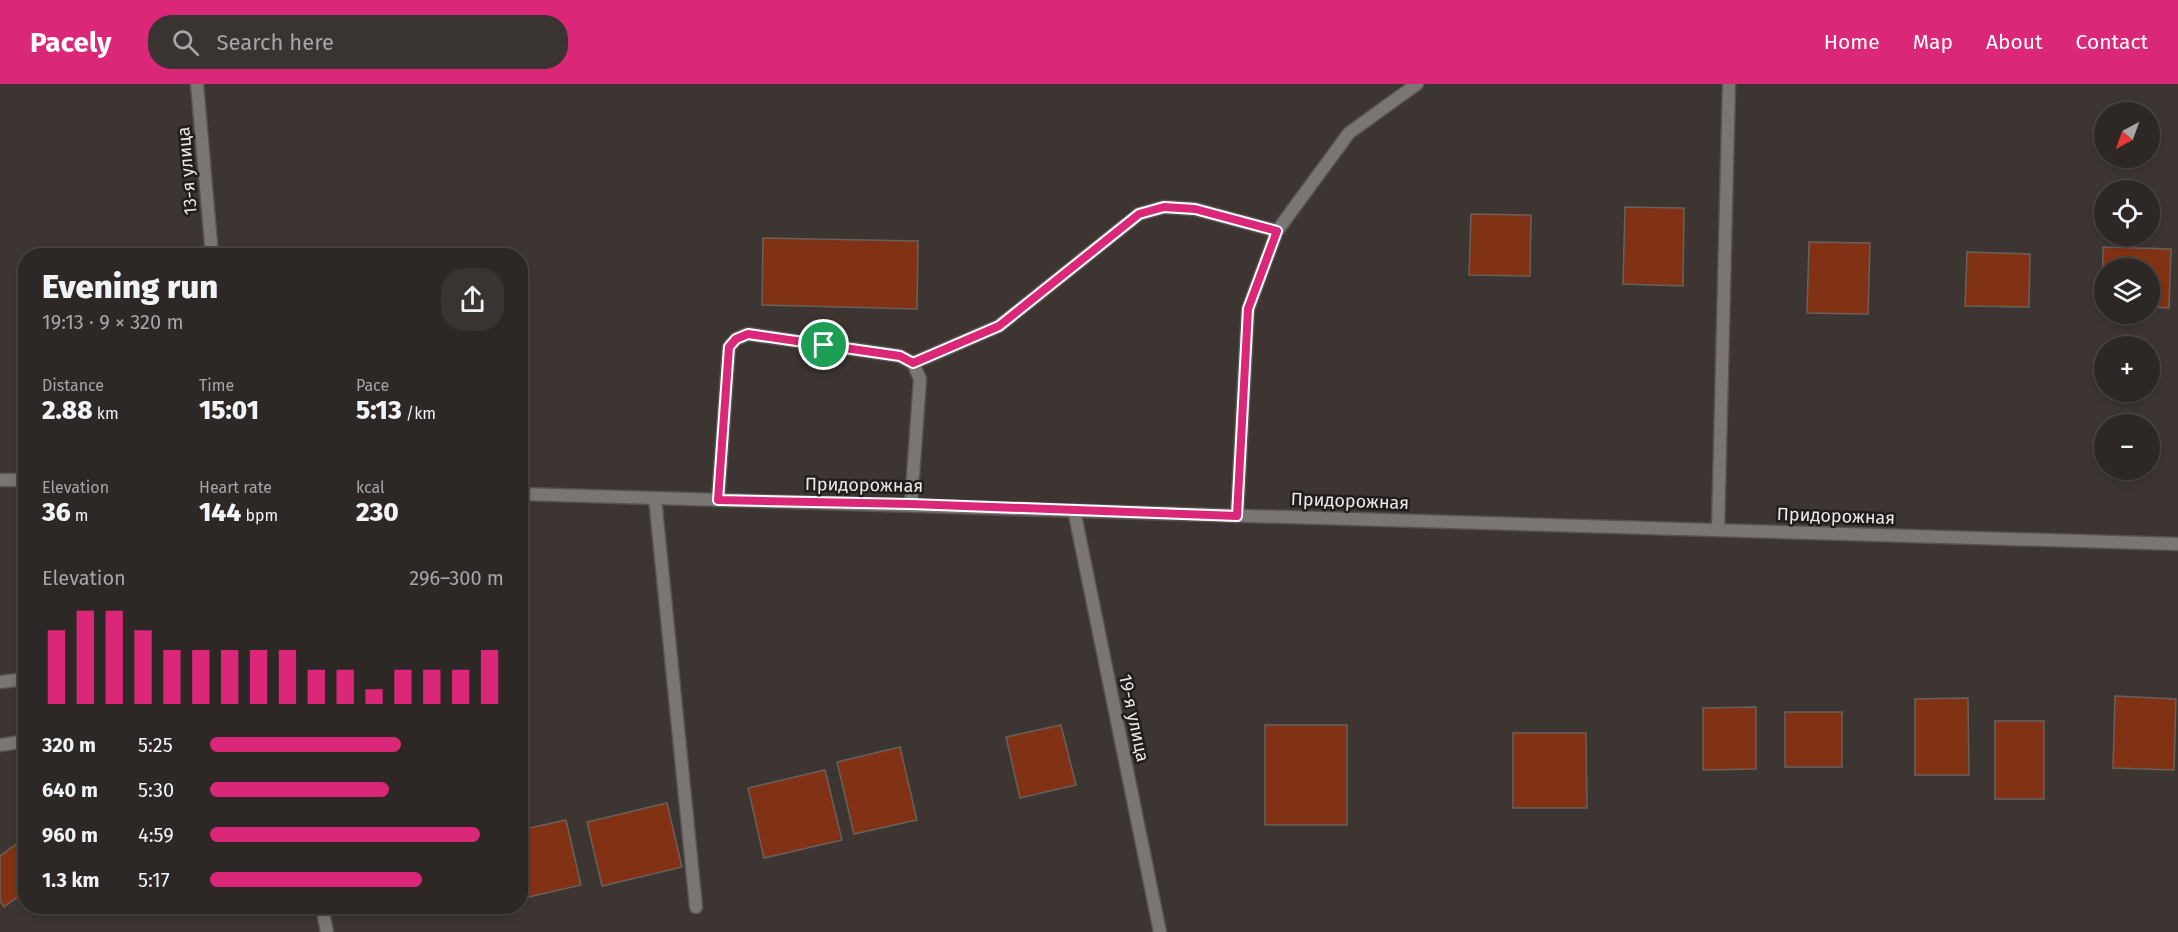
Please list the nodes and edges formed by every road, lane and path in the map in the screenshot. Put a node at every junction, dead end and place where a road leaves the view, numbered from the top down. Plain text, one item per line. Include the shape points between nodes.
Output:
1 (197, 84) edge
2 (1417, 84) edge
3 (1729, 84) edge
4 (1277, 231) junction
5 (211, 248) edge
6 (913, 363) junction
7 (0, 480) edge
8 (18, 480) edge
9 (528, 494) edge
10 (655, 498) junction
11 (718, 500) junction
12 (911, 504) junction
13 (1074, 510) junction
14 (1237, 516) junction
15 (1718, 530) junction
16 (2178, 544) edge
17 (18, 680) edge
18 (0, 682) edge
19 (18, 742) edge
20 (0, 745) edge
21 (696, 908) dead end
22 (324, 914) edge
23 (327, 932) edge
24 (1160, 932) edge

1 - 5 street, 13-я улица
2 - 4 street via 1349,133
3 - 15 street
4 - 6 street via 1195,209 1164,207 1139,214 999,326
4 - 14 street via 1248,309
6 - 11 street via 900,356 748,334 736,339 729,347
6 - 12 street via 920,380
7 - 8 street
9 - 10 street, Придорожная
10 - 11 street, Придорожная
10 - 21 street
11 - 12 street, Придорожная
12 - 13 street, Придорожная
13 - 14 street, Придорожная
13 - 24 street, 19-я улица
14 - 15 street, Придорожная
15 - 16 street, Придорожная
17 - 18 street
19 - 20 street
22 - 23 street

